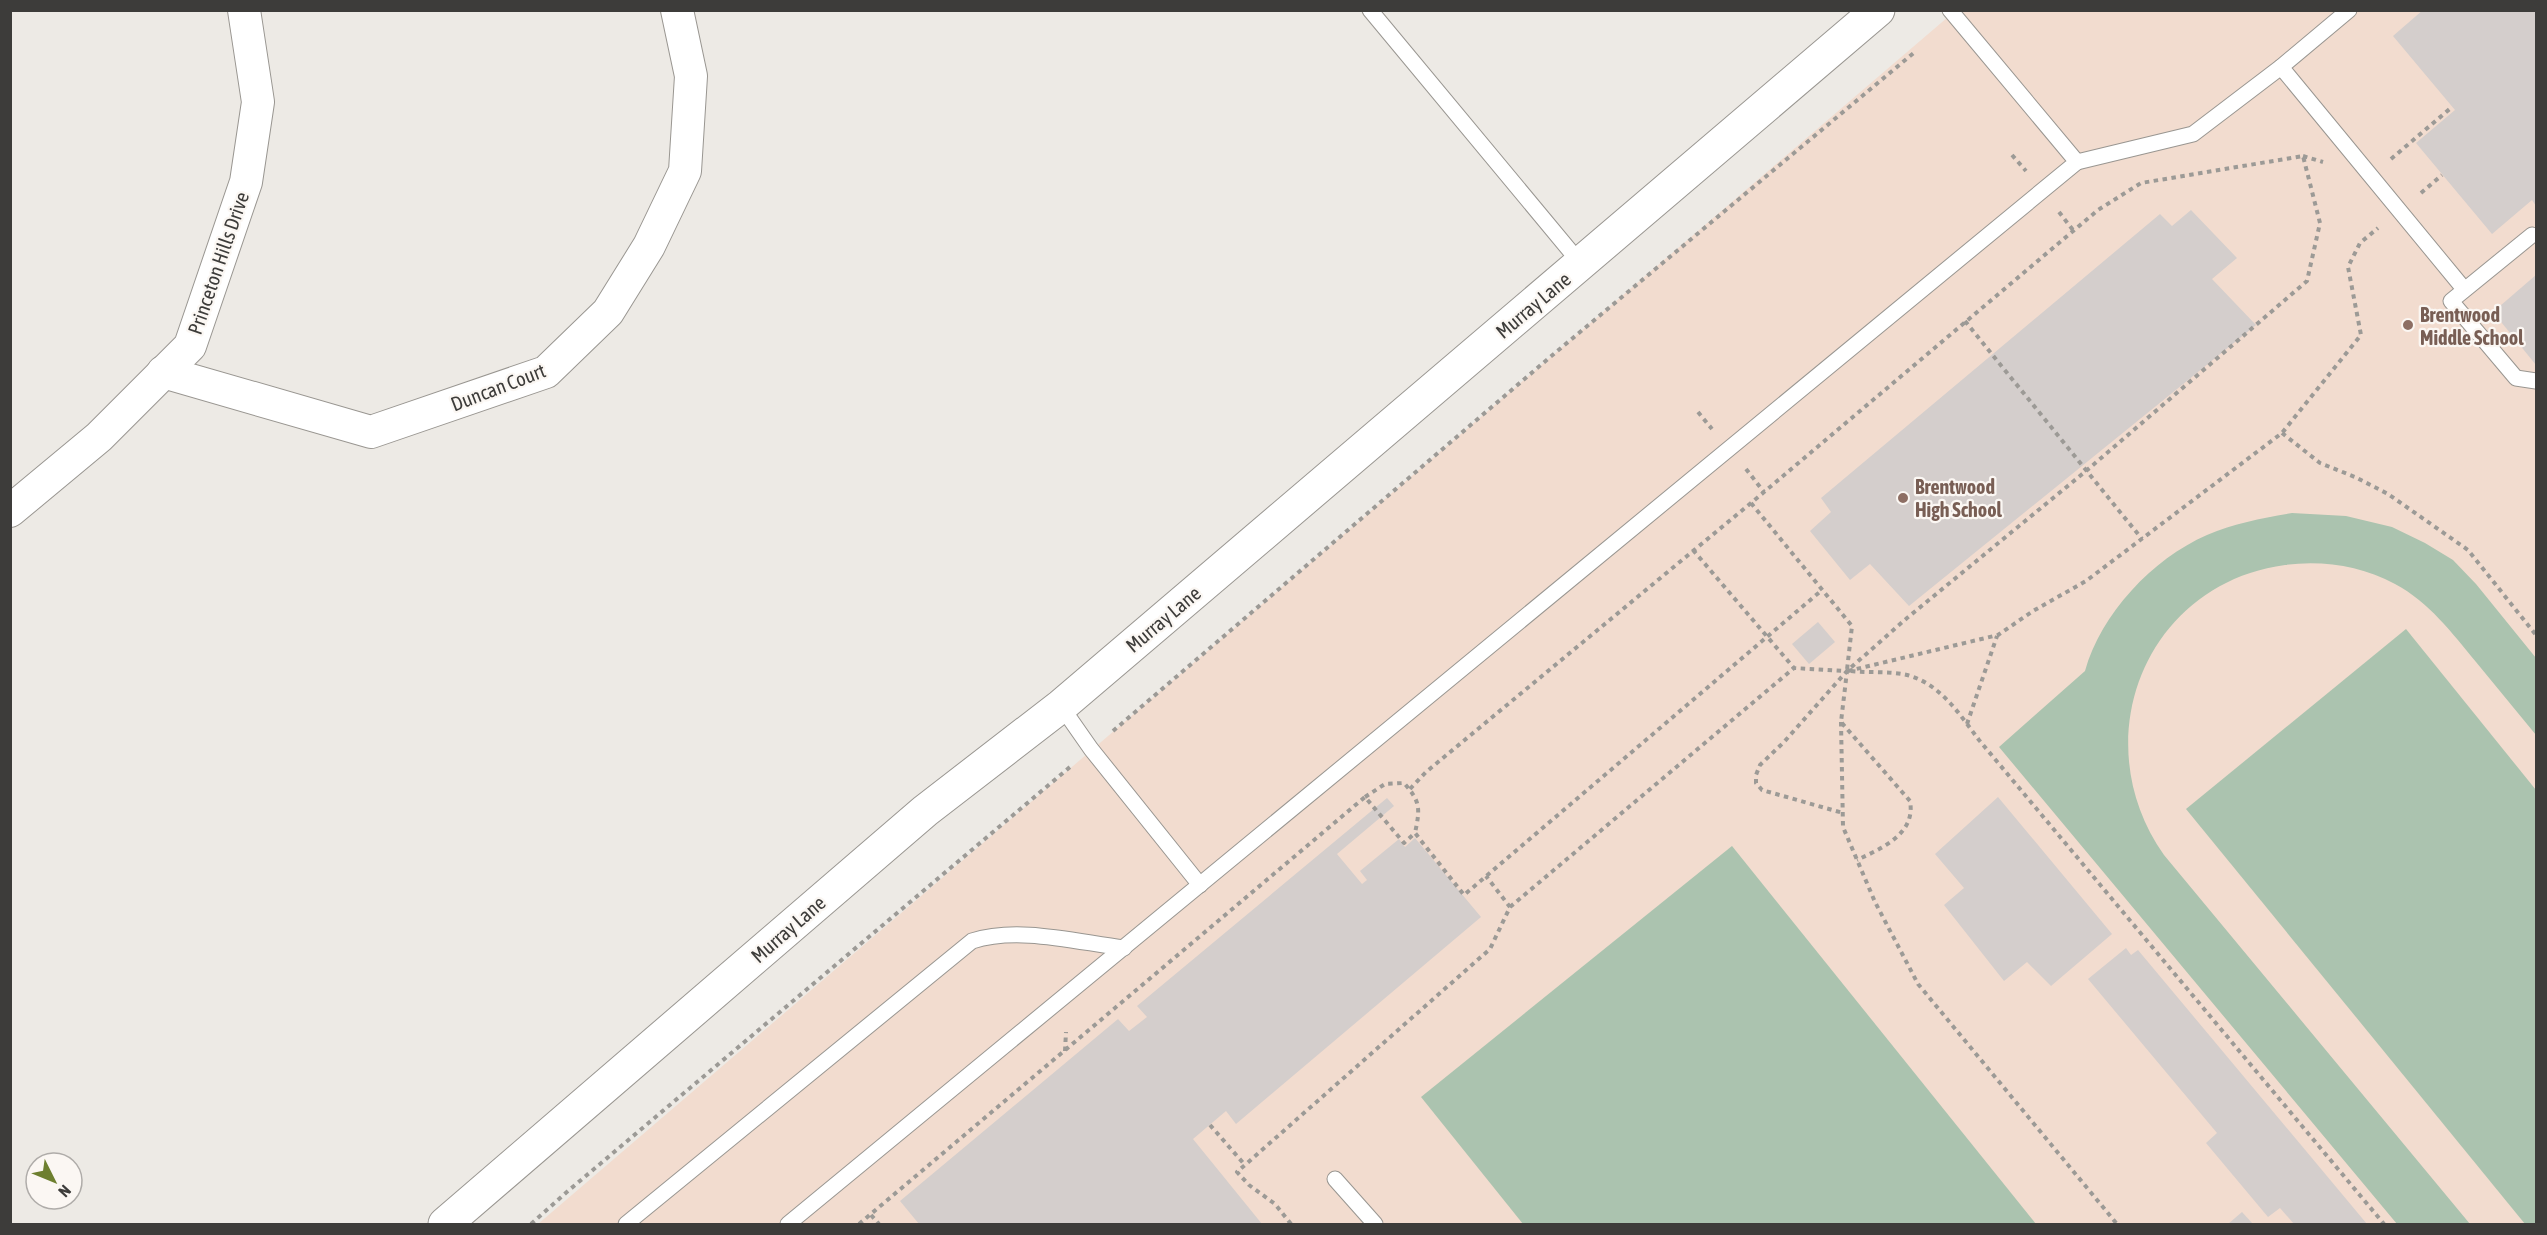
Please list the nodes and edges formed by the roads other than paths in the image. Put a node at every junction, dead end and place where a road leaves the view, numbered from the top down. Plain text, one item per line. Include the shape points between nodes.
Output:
1 (244, 10) edge
2 (677, 10) edge
3 (1370, 10) edge
4 (1878, 10) edge
5 (1950, 10) edge
6 (2349, 10) edge
7 (2280, 67) junction
8 (2077, 162) junction
9 (2532, 235) dead end
10 (1581, 264) junction
11 (2464, 289) junction
12 (163, 372) junction
13 (2536, 381) edge
14 (10, 511) edge
15 (1061, 706) junction
16 (1200, 885) junction
17 (1124, 948) junction
18 (1335, 1179) dead end
19 (445, 1224) edge
20 (626, 1224) edge
21 (788, 1224) edge
22 (1375, 1224) edge

1 - 12 street, Princeton Hills Drive via 258,102 246,182 190,346
2 - 12 street, Duncan Court via 691,76 685,171 649,246 608,312 546,372 371,432
3 - 10 lane
4 - 10 main road, Murray Lane
5 - 8 lane
6 - 7 lane
7 - 8 lane via 2193,134
7 - 11 lane
8 - 16 lane
9 - 11 lane
10 - 15 main road, Murray Lane
11 - 13 lane via 2451,301 2516,378
12 - 14 street, Princeton Hills Drive via 99,437
15 - 16 lane
15 - 19 main road, Murray Lane via 925,811
16 - 17 lane
17 - 20 lane via 1014,934 972,941
17 - 21 lane
18 - 22 lane

